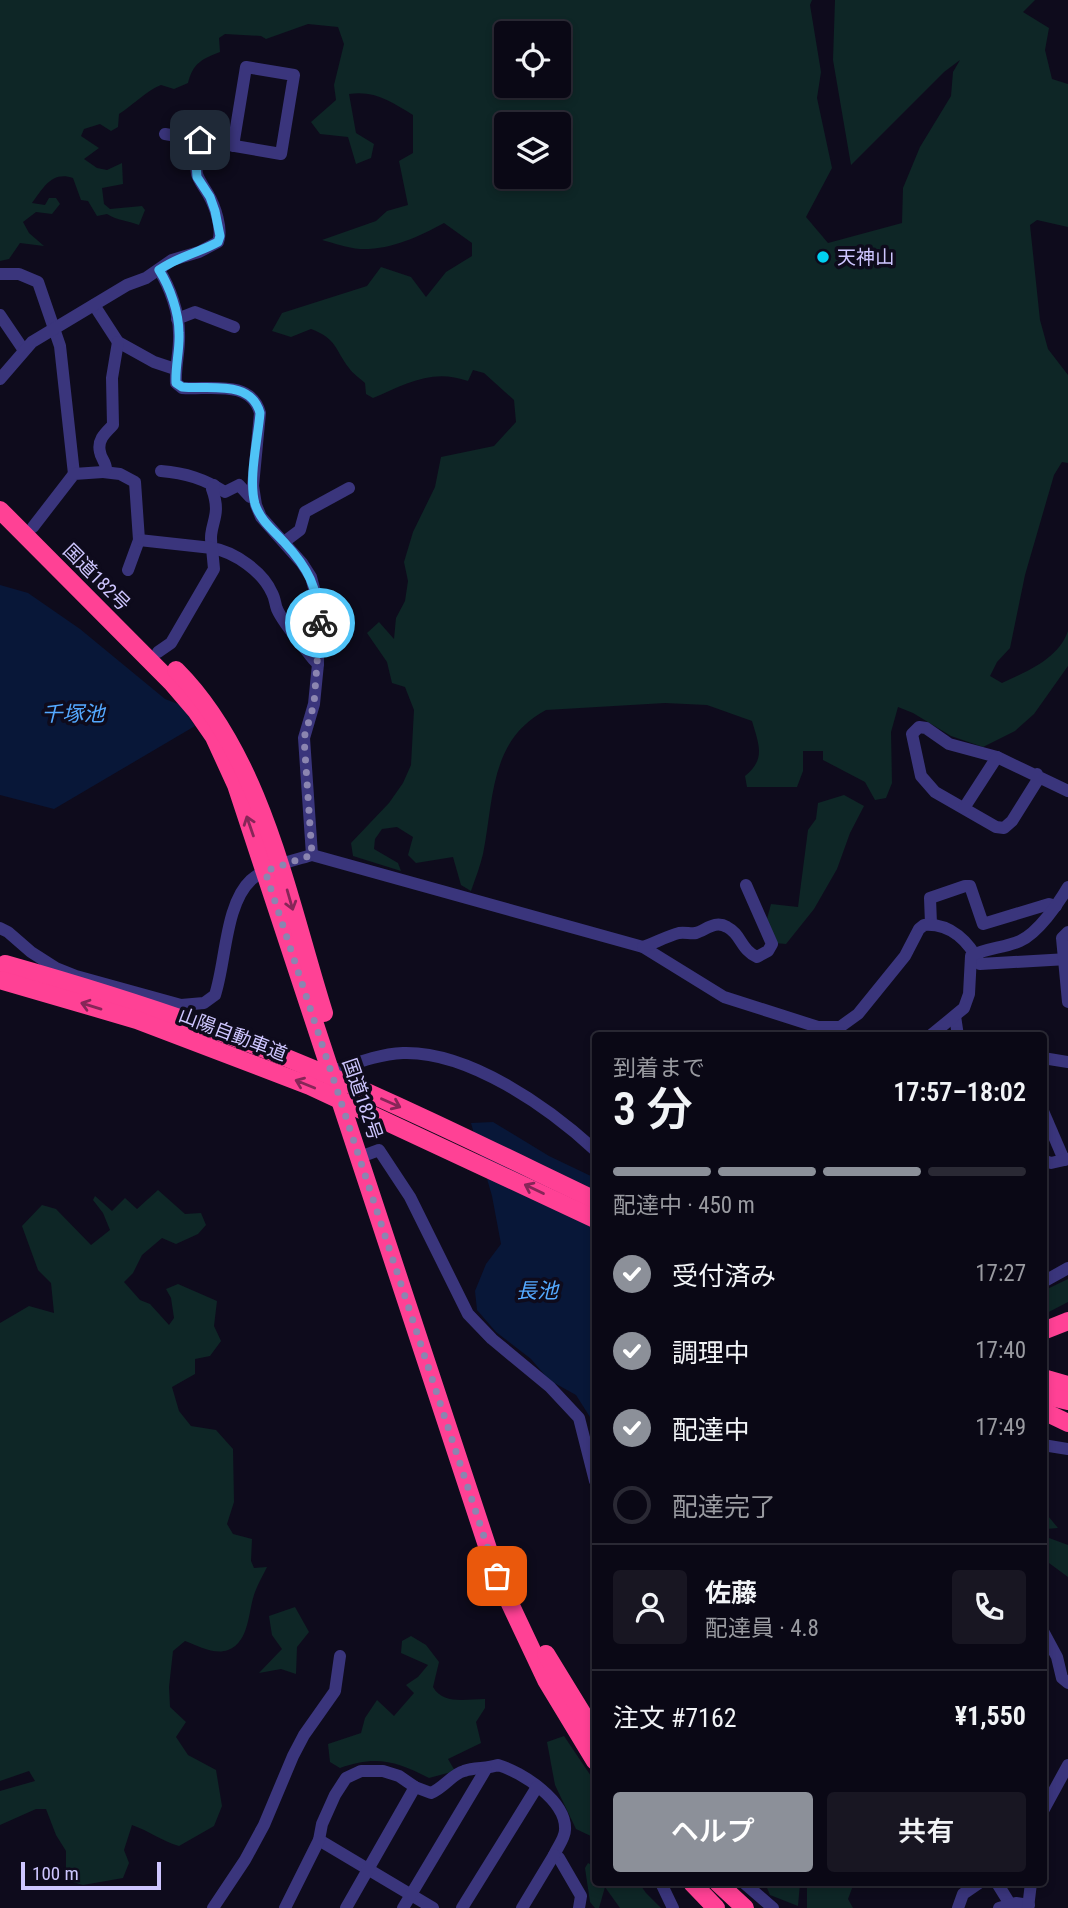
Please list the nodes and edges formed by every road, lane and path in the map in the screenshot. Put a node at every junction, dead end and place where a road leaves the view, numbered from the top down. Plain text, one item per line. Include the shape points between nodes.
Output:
1 (165, 134) dead end
2 (200, 140) junction
3 (233, 146) junction
4 (159, 270) junction
5 (0, 274) edge
6 (94, 305) junction
7 (0, 315) edge
8 (177, 319) junction
9 (234, 327) dead end
10 (53, 329) junction
11 (118, 342) junction
12 (23, 349) junction
13 (175, 369) junction
14 (0, 379) edge
15 (161, 471) dead end
16 (103, 472) junction
17 (74, 474) junction
18 (214, 485) junction
19 (349, 488) dead end
20 (0, 494) edge
21 (254, 498) junction
22 (0, 510) edge
23 (33, 527) junction
24 (139, 540) junction
25 (284, 542) junction
26 (212, 548) junction
27 (128, 570) dead end
28 (158, 652) junction
29 (318, 664) junction
30 (997, 757) junction
31 (1037, 774) junction
32 (1068, 791) edge
33 (964, 808) junction
34 (312, 855) junction
35 (272, 868) junction
36 (746, 885) dead end
37 (1068, 887) edge
38 (1056, 906) junction
39 (931, 924) junction
40 (0, 928) edge
41 (1068, 932) edge
42 (643, 947) junction
43 (975, 954) junction
44 (1066, 959) edge
45 (2, 969) edge
46 (1068, 1002) edge
47 (955, 1016) junction
48 (935, 1032) edge
49 (957, 1032) edge
50 (1047, 1059) edge
51 (1068, 1062) edge
52 (336, 1070) junction
53 (1047, 1119) edge
54 (592, 1147) edge
55 (365, 1155) junction
56 (1066, 1159) edge
57 (1047, 1162) edge
58 (592, 1199) edge
59 (592, 1218) edge
60 (1068, 1268) edge
61 (1047, 1280) edge
62 (1068, 1321) edge
63 (1047, 1329) edge
64 (1047, 1379) edge
65 (1068, 1384) edge
66 (1047, 1396) edge
67 (1068, 1401) edge
68 (1047, 1413) edge
69 (1068, 1423) edge
70 (1047, 1445) edge
71 (1068, 1448) edge
72 (592, 1469) edge
73 (1047, 1638) edge
74 (340, 1656) dead end
75 (1068, 1683) edge
76 (592, 1729) edge
77 (592, 1756) edge
78 (1068, 1765) edge
79 (486, 1769) junction
80 (415, 1787) junction
81 (537, 1787) junction
82 (1047, 1804) edge
83 (319, 1840) junction
84 (554, 1855) junction
85 (369, 1870) junction
86 (662, 1886) edge
87 (695, 1886) edge
88 (712, 1886) edge
89 (721, 1886) edge
90 (748, 1886) edge
91 (975, 1886) edge
92 (998, 1886) edge
93 (1031, 1886) edge
94 (411, 1895) junction
95 (1004, 1906) edge
96 (1029, 1907) edge
97 (212, 1908) edge
98 (285, 1908) edge
99 (346, 1908) edge
100 (403, 1908) edge
101 (433, 1908) edge
102 (462, 1908) edge
103 (522, 1908) edge
104 (579, 1908) edge
105 (673, 1908) edge
106 (716, 1908) edge
107 (732, 1908) edge
108 (745, 1908) edge
109 (774, 1908) edge
110 (958, 1908) edge

1 - 2 street
2 - 3 street
2 - 4 street via 197,177 210,197 220,236 218,242
3 - 3 street via 281,154 294,75 246,67
4 - 6 street
4 - 8 street
5 - 10 street via 19,274 38,282
6 - 10 street
6 - 11 street
7 - 12 street
8 - 9 street via 195,312
8 - 13 street
10 - 12 street
10 - 17 street via 63,362
11 - 13 street
11 - 16 street via 112,378 113,425 101,438
12 - 14 street
13 - 21 street via 176,383 182,387 239,390 258,403
15 - 18 street via 184,473
16 - 17 street
16 - 24 street via 135,482
17 - 23 street
18 - 21 street via 225,492 239,485
18 - 26 street via 218,511 210,536
19 - 25 street via 305,512 300,530
20 - 23 highway, 国道182号
21 - 25 street via 261,517
35 -> 22 highway, 国道182号 via 214,737 196,711
23 - 28 highway, 国道182号
24 - 26 street
24 - 27 street
25 - 29 street via 302,563 316,591
26 - 28 street via 214,569 171,643
26 - 29 street via 230,553 256,573
28 - 35 highway, 国道182号 via 206,703 225,732 247,778
29 - 34 street via 314,704 304,738
30 - 31 street
30 - 33 street
30 - 33 street via 949,744 926,728 919,727 912,734 921,776 935,792
31 - 32 street
31 - 33 street via 1037,781 1004,828
34 - 35 street
34 - 42 street
35 - 40 street via 251,879 238,897 215,995 204,1003 181,1005 76,976 56,968
35 - 52 highway, 国道182号
36 - 42 street via 772,944 768,951 757,957 748,953 738,936 722,925 680,933
37 - 38 street
38 - 39 street via 1049,904 984,924 970,887 965,887 930,898
38 - 43 street via 1019,942
39 - 42 street via 919,929 905,956 858,1014 833,1029 724,997
39 - 43 street via 963,938
41 - 44 street via 1062,938
43 - 44 street via 980,964
43 - 47 street via 971,956 967,1002
44 - 46 street
45 -> 58 highway, 山陽自動車道, bridge via 142,1004 271,1051
59 -> 45 highway, 山陽自動車道, bridge via 310,1086
47 - 48 street
47 - 49 street
50 - 51 street
52 - 54 street via 400,1053 445,1057 480,1070 532,1101
52 - 55 highway, 国道182号
53 - 56 street
55 - 72 street via 379,1150 410,1197 468,1314 579,1418
55 - 76 highway, 国道182号 via 508,1572 556,1673
55 - 77 highway, 国道182号 via 497,1576 545,1680
56 - 57 street
60 - 61 street
62 - 63 highway
64 - 65 highway
66 - 67 highway
68 - 69 highway
70 - 71 street
73 - 75 street
74 - 97 street via 335,1691 304,1735 264,1825
78 - 82 street
79 - 80 street via 463,1771 431,1793
79 - 81 street via 498,1765 512,1769
79 - 94 street
80 - 83 street via 383,1771 361,1771 346,1778 322,1824
80 - 85 street
81 - 84 street via 563,1818 566,1832
81 - 102 street
83 - 85 street
83 - 98 street
84 - 103 street
84 - 104 street via 581,1896
85 - 94 street
85 - 99 street
86 - 105 street
87 - 106 highway
88 - 107 highway
89 - 108 highway
90 - 109 street
91 - 110 street via 963,1894
92 - 95 street
93 - 96 street
94 - 100 street
94 - 101 street
95 - 96 street

